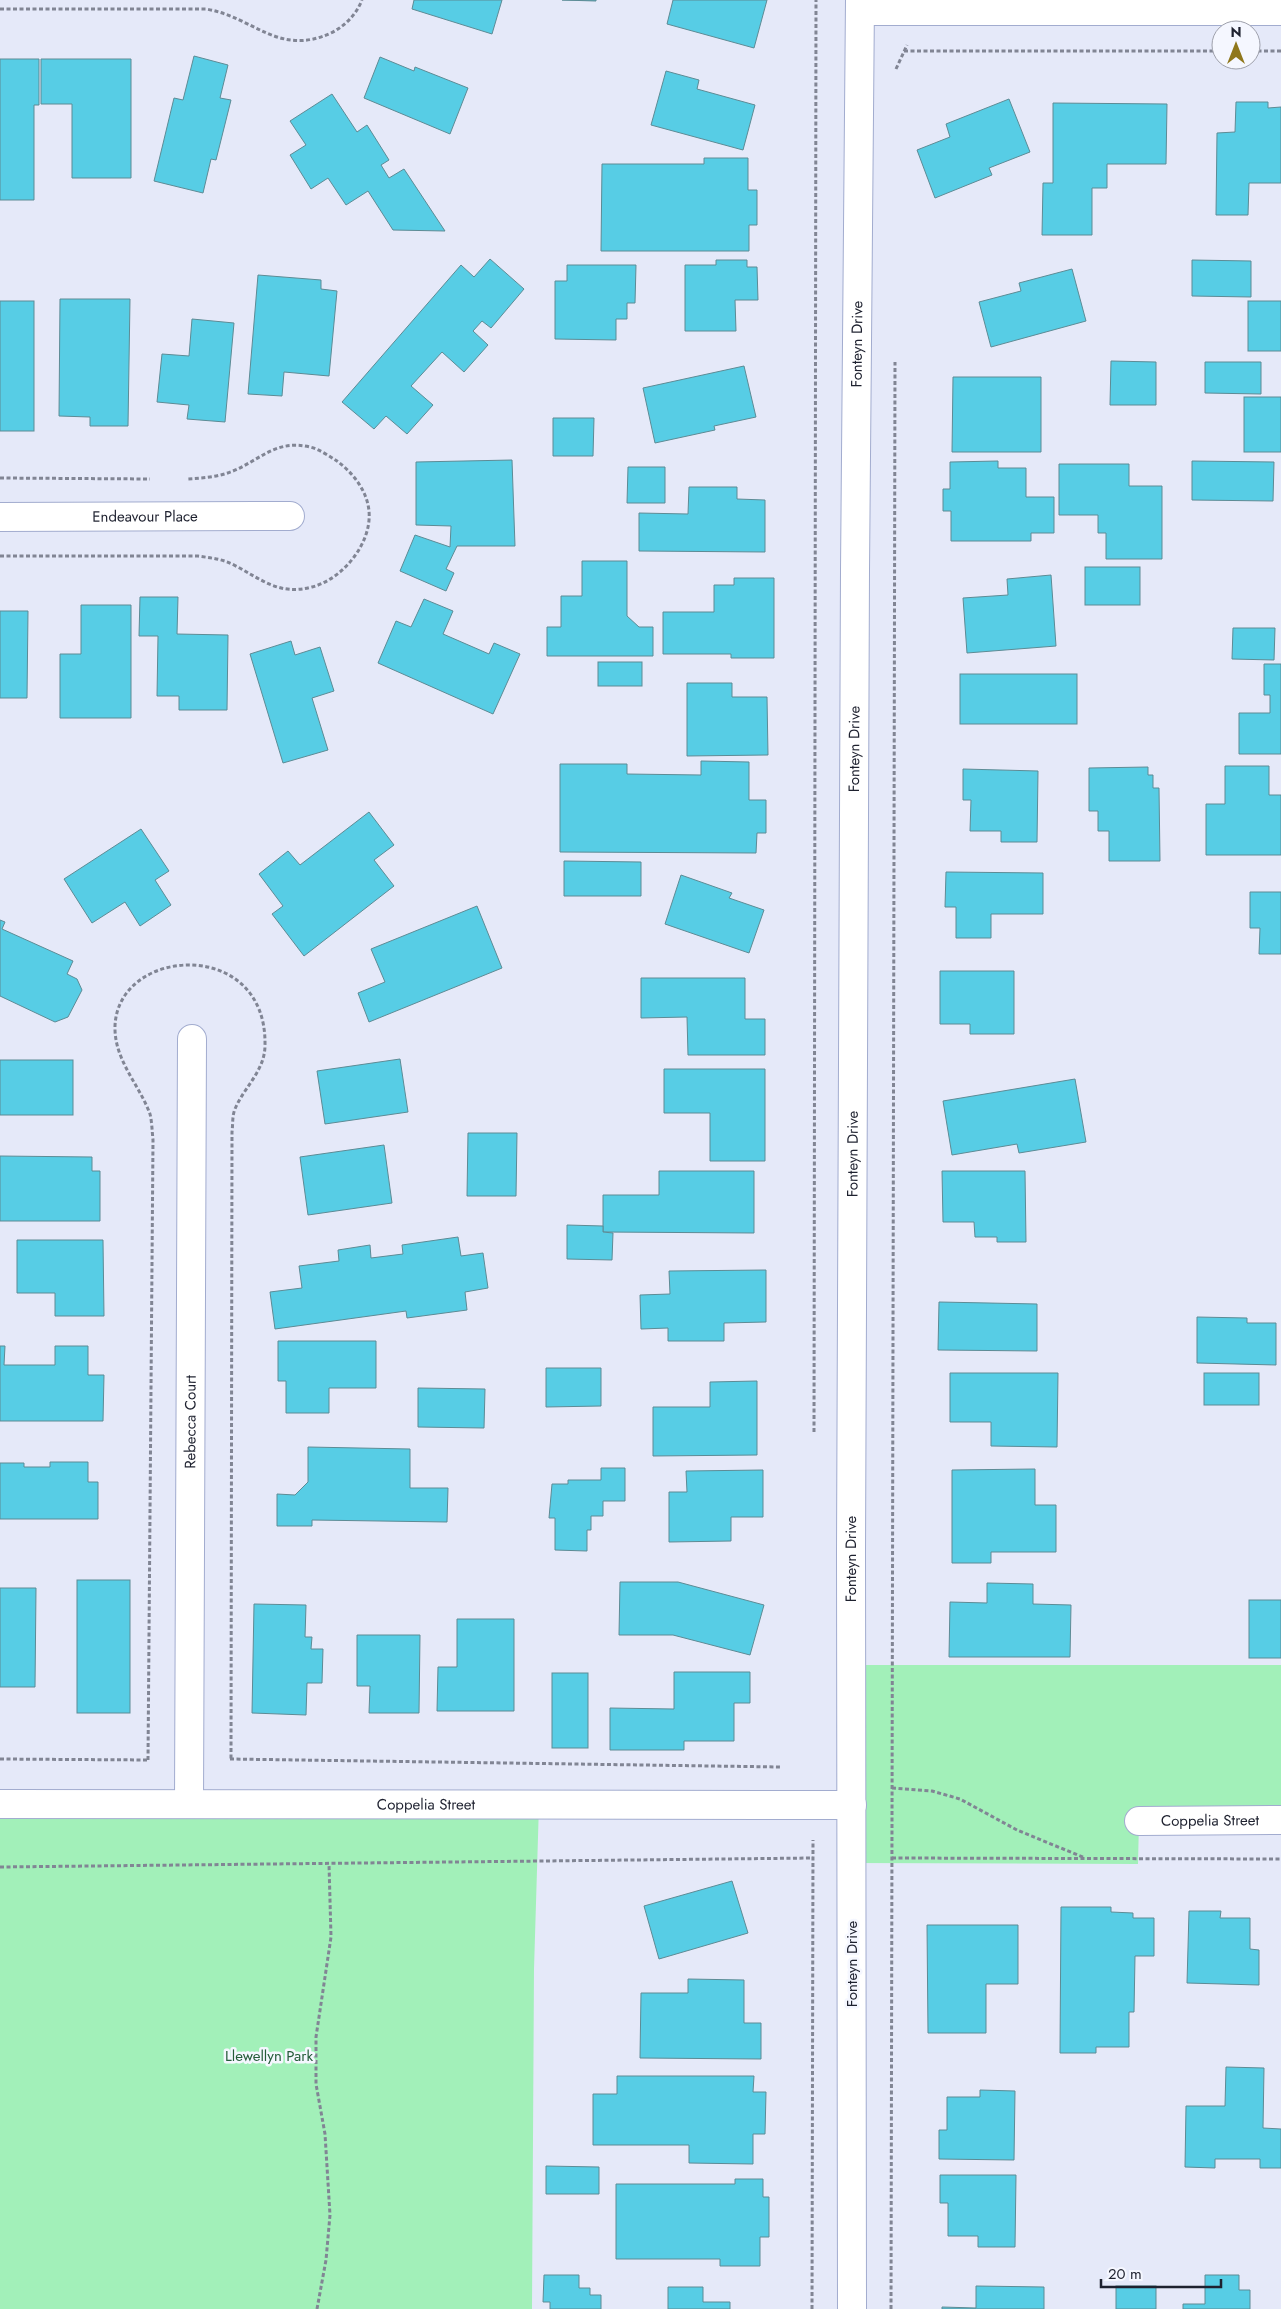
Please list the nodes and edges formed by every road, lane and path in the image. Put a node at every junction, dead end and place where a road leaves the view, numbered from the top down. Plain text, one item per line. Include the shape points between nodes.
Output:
1 (362, 0) edge
2 (816, 0) edge
3 (860, 5) edge
4 (0, 9) edge
5 (1281, 11) edge
6 (909, 40) dead end
7 (904, 51) junction
8 (1211, 51) edge
9 (1261, 51) edge
10 (1281, 51) edge
11 (894, 72) dead end
12 (895, 352) dead end
13 (290, 516) dead end
14 (0, 517) edge
15 (192, 1039) dead end
16 (814, 1442) dead end
17 (0, 1759) edge
18 (222, 1759) dead end
19 (157, 1760) dead end
20 (785, 1767) dead end
21 (892, 1788) junction
22 (0, 1804) edge
23 (189, 1804) junction
24 (852, 1805) junction
25 (1281, 1820) edge
26 (1139, 1821) dead end
27 (813, 1832) dead end
28 (813, 1858) junction
29 (892, 1858) junction
30 (1088, 1859) junction
31 (1281, 1859) edge
32 (329, 1864) junction
33 (0, 1867) edge
34 (317, 2309) edge
35 (812, 2309) edge
36 (852, 2309) edge
37 (891, 2309) edge

1 - 4 path via 357,11 340,28 319,38 299,41 278,39 223,12 206,9
2 - 16 path
3 - 5 street
3 - 24 street, Fonteyn Drive
6 - 7 path
7 - 8 path
7 - 11 path
9 - 10 path
12 - 21 path
13 - 14 street, Endeavour Place
15 - 23 street, Rebecca Court
17 - 19 path
18 - 20 path
21 - 29 path
21 - 30 path via 924,1790 960,1799 1017,1830
22 - 23 street, Coppelia Street
23 - 24 street, Coppelia Street
24 - 36 street, Fonteyn Drive
25 - 26 street, Coppelia Street
27 - 28 path
28 - 32 path
28 - 35 path
29 - 30 path
29 - 37 path
30 - 31 path
32 - 33 path
32 - 34 path via 331,1937 316,2037 316,2084 325,2134 330,2215

